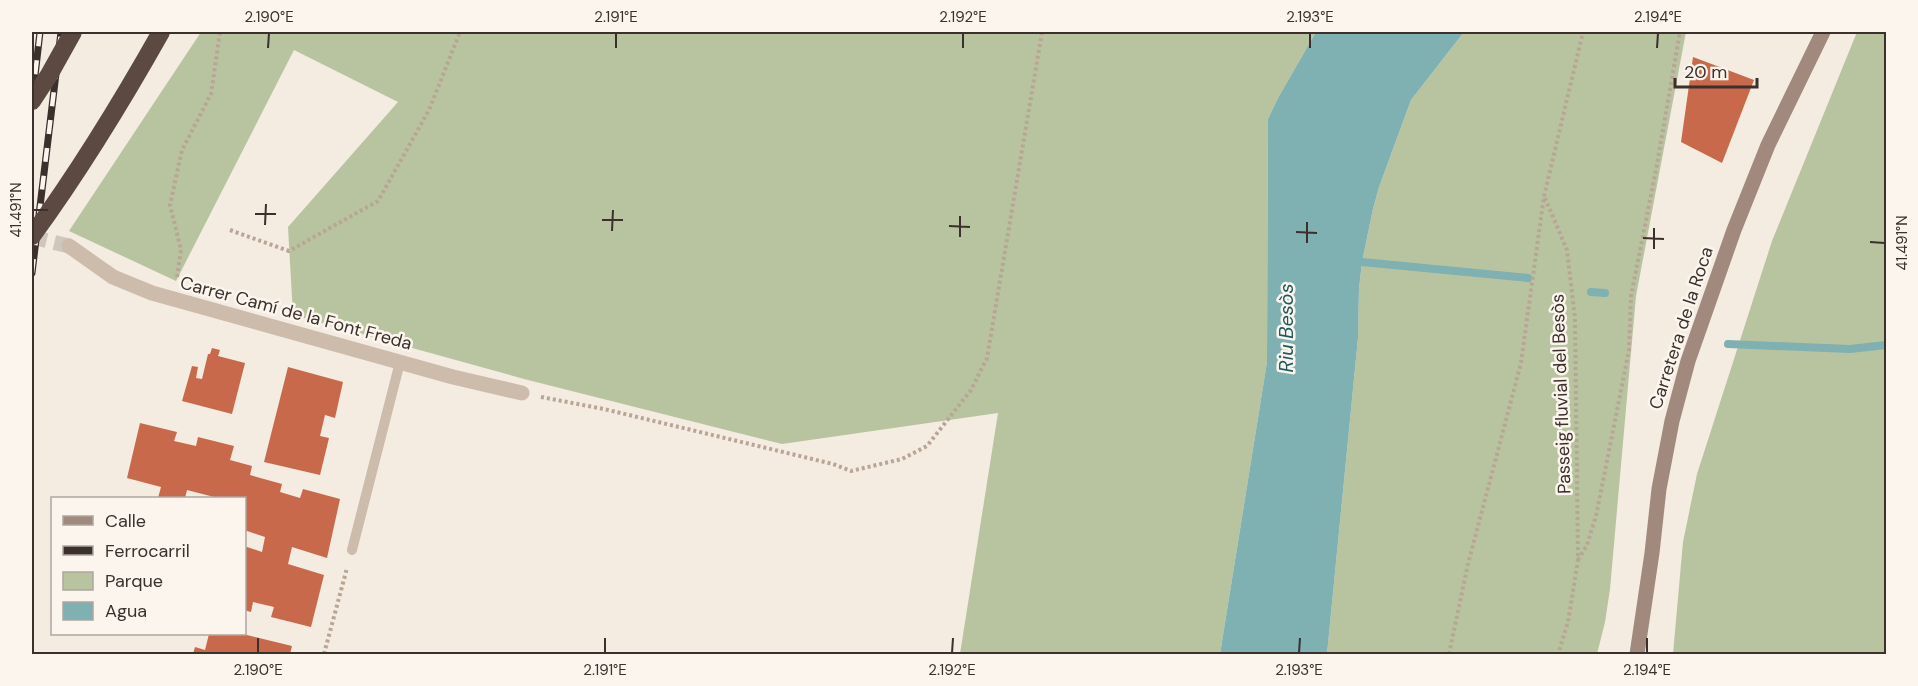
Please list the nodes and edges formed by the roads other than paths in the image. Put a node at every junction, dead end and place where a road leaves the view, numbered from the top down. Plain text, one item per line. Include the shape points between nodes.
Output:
1 (73, 32) edge
2 (161, 32) edge
3 (1823, 32) edge
4 (32, 100) edge
5 (32, 236) edge
6 (69, 246) tunnel mouth
7 (400, 362) junction
8 (522, 393) road end
9 (352, 550) road end
10 (1637, 654) edge

1 - 4 highway, bridge
2 - 5 highway, bridge via 117,110
3 - 10 street, Carretera de la Roca via 1768,145 1688,361 1659,489
6 - 7 street, Carrer Camí de la Font Freda via 113,277 152,293
7 - 8 street, Carrer Camí de la Font Freda
7 - 9 lane

